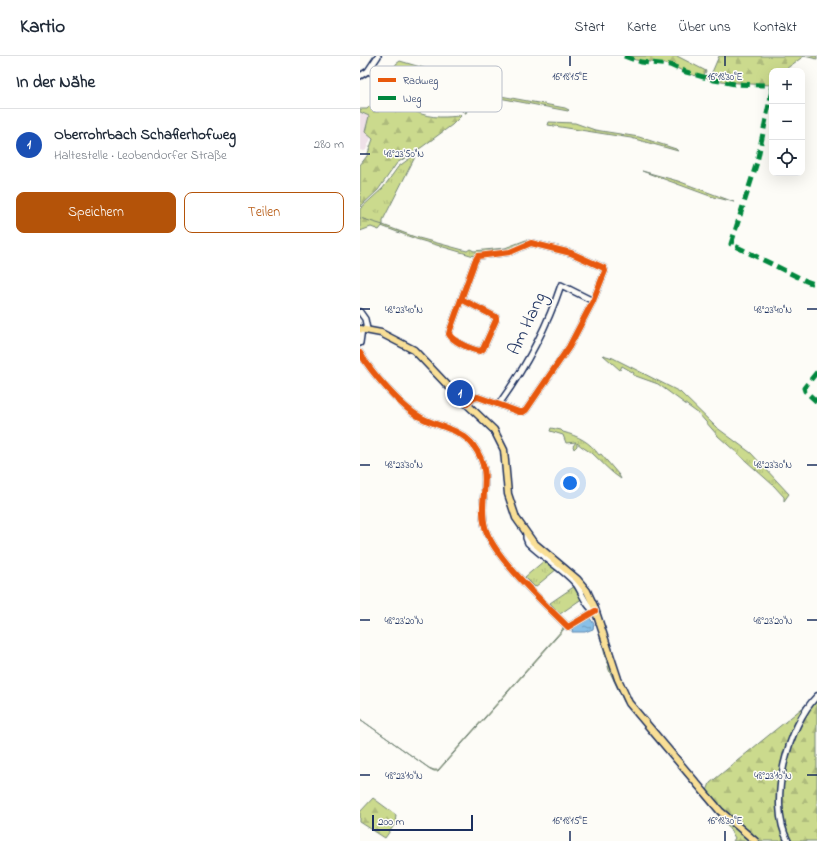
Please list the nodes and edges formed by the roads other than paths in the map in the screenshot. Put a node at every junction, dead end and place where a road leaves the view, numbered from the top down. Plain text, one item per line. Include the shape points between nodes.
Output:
1 (378, 56) edge
2 (371, 66) edge
3 (370, 68) edge
4 (368, 71) joint
5 (360, 76) edge
6 (461, 298) junction
7 (593, 301) junction
8 (360, 312) edge
9 (363, 329) edge
10 (360, 343) edge
11 (360, 353) edge
12 (467, 404) junction
13 (499, 404) junction
14 (595, 611) junction
15 (817, 696) edge
16 (755, 841) edge
17 (788, 841) edge

1 - 2 street
3 - 4 street
4 - 5 street
6 - 6 street via 449,335 480,351 496,317
6 - 7 street via 476,258 510,252 529,243 574,254 605,270
7 - 13 street via 554,370 523,412
7 - 13 street, Am Hang via 561,285 519,376
8 - 9 street via 365,319
9 - 10 street
9 - 12 main road via 386,335 414,350
11 - 14 street via 409,411 466,437 476,450 483,465 486,486 483,520 497,552 568,627
12 - 13 street via 476,397
12 - 14 main road via 492,427 501,443 505,456 509,498 516,518 536,545 577,579 590,596
14 - 16 main road via 629,703 720,810
15 - 17 street via 797,723 785,760 780,791 783,826

